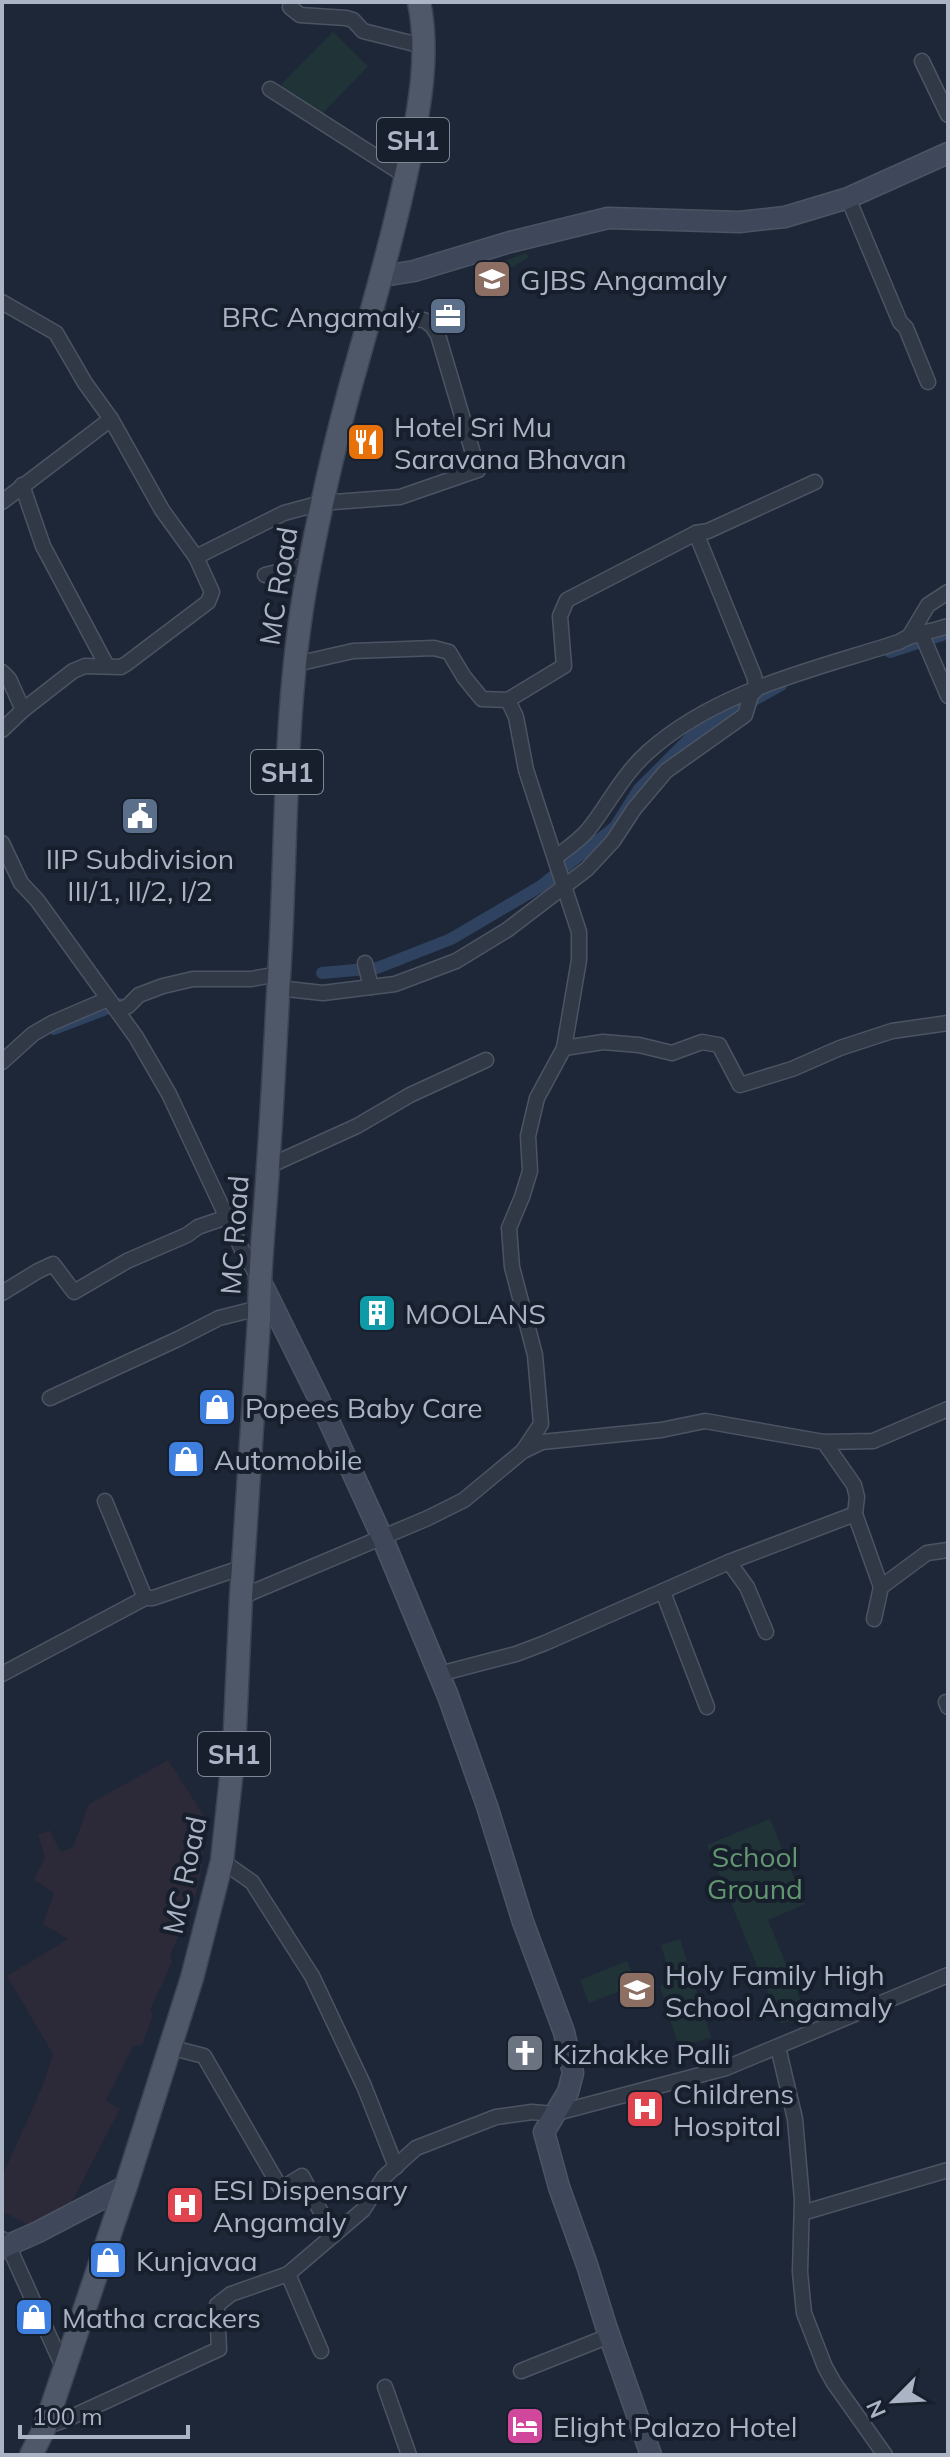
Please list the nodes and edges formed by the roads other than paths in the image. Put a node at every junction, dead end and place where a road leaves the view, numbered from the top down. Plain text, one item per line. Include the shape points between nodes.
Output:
1 (419, 2) edge
2 (290, 7) dead end
3 (423, 46) junction
4 (922, 61) dead end
5 (270, 89) dead end
6 (948, 115) edge
7 (948, 153) edge
8 (406, 176) junction
9 (848, 198) junction
10 (383, 276) junction
11 (2, 302) edge
12 (371, 317) junction
13 (928, 382) dead end
14 (111, 419) junction
15 (815, 482) dead end
16 (22, 485) junction
17 (2, 502) edge
18 (321, 503) junction
19 (696, 533) junction
20 (198, 561) junction
21 (310, 564) junction
22 (265, 575) dead end
23 (948, 592) edge
24 (948, 626) edge
25 (916, 635) junction
26 (296, 664) junction
27 (107, 666) junction
28 (2, 672) edge
29 (754, 692) junction
30 (948, 696) edge
31 (508, 700) junction
32 (23, 710) junction
33 (2, 730) edge
34 (2, 843) edge
35 (555, 859) junction
36 (565, 887) junction
37 (365, 963) dead end
38 (279, 981) junction
39 (371, 987) junction
40 (118, 1005) junction
41 (948, 1023) edge
42 (564, 1048) junction
43 (486, 1060) dead end
44 (2, 1062) edge
45 (269, 1166) junction
46 (227, 1217) junction
47 (259, 1278) junction
48 (2, 1293) edge
49 (259, 1308) junction
50 (50, 1398) dead end
51 (948, 1409) edge
52 (824, 1442) junction
53 (523, 1451) junction
54 (105, 1501) dead end
55 (855, 1514) junction
56 (382, 1537) junction
57 (948, 1550) edge
58 (729, 1562) junction
59 (243, 1567) junction
60 (881, 1587) junction
61 (663, 1592) junction
62 (241, 1597) junction
63 (145, 1598) junction
64 (874, 1619) dead end
65 (766, 1632) dead end
66 (2, 1674) edge
67 (439, 1674) junction
68 (707, 1707) dead end
69 (222, 1861) junction
70 (948, 1975) edge
71 (169, 2047) junction
72 (778, 2047) junction
73 (553, 2114) junction
74 (396, 2167) junction
75 (948, 2170) edge
76 (126, 2186) junction
77 (802, 2213) junction
78 (333, 2235) junction
79 (4, 2244) edge
80 (288, 2274) junction
81 (609, 2336) junction
82 (321, 2351) dead end
83 (64, 2369) junction
84 (521, 2371) dead end
85 (385, 2387) dead end
86 (45, 2427) junction
87 (31, 2455) edge
88 (409, 2455) edge
89 (651, 2455) edge
90 (885, 2455) edge

1 - 3 main road, MC Road / SH1
2 - 3 street via 300,15 353,20 363,31
3 - 8 main road, MC Road / SH1 via 421,96
4 - 6 street
5 - 8 street
7 - 9 main road
8 - 10 main road, MC Road / SH1
9 - 10 main road via 785,217 739,222 608,218
9 - 13 street
10 - 12 main road, MC Road / SH1
11 - 14 street via 56,333
12 - 18 main road, MC Road / SH1
12 - 18 street via 424,320 432,326 478,470 400,497
14 - 16 street
14 - 20 street via 162,510
15 - 19 street
16 - 17 street
16 - 27 street via 43,546
18 - 20 street via 266,520
18 - 21 main road, MC Road / SH1
19 - 29 street via 754,676
19 - 31 street via 567,600 560,616 564,666
20 - 27 street via 212,592 208,602 126,664
21 - 22 street
21 - 26 main road, MC Road / SH1
23 - 25 street via 928,605
24 - 25 street
25 - 29 street
25 - 30 street
26 - 31 street via 353,651 434,648 449,652 482,699
26 - 38 main road, MC Road / SH1
27 - 32 street via 73,671
28 - 32 street
29 - 35 street via 717,705 661,740 632,769 586,832
29 - 36 street via 745,715 666,771 613,841
31 - 35 street
32 - 33 street
34 - 40 street via 21,883
35 - 36 street
36 - 39 street via 456,961 395,984
36 - 42 street via 579,932 579,960
37 - 39 street
38 - 39 street via 323,993
38 - 40 street via 193,979
38 - 45 main road, MC Road / SH1
40 - 44 street via 52,1023
40 - 46 street via 169,1094
41 - 42 street via 892,1031 740,1085 719,1045 702,1042 672,1053 603,1042
42 - 53 street via 537,1098 528,1136 530,1171 509,1228 512,1267 535,1355 541,1424
43 - 45 street
45 - 47 main road, MC Road / SH1
46 - 47 street
46 - 48 street via 127,1261 74,1292 53,1264
47 - 49 main road, MC Road / SH1
47 - 56 main road
49 - 50 street via 219,1318
49 - 59 main road, MC Road / SH1
51 - 52 street via 873,1441
52 - 53 street via 705,1421 542,1442
52 - 55 street via 854,1485
53 - 56 street via 464,1500
54 - 63 street
55 - 58 street
55 - 60 street
56 - 62 street
56 - 67 main road
57 - 60 street via 927,1553
58 - 61 street
58 - 65 street via 747,1587
59 - 62 main road, MC Road / SH1
59 - 63 street
60 - 64 street
61 - 67 street via 516,1654
61 - 68 street
62 - 69 main road, MC Road / SH1 via 234,1750
63 - 66 street
67 - 73 main road via 564,2032 573,2073
69 - 71 main road, MC Road / SH1
69 - 74 street via 252,1882 312,1976
70 - 72 street
71 - 76 main road, MC Road / SH1
71 - 78 street via 204,2056 281,2189 302,2176
72 - 73 street via 726,2068
72 - 77 street via 795,2119
73 - 74 street via 496,2117 416,2148
73 - 81 main road via 544,2132
74 - 78 street via 363,2210
75 - 77 street
76 - 79 main road
76 - 83 main road, MC Road / SH1
77 - 90 street via 804,2313 834,2383
78 - 80 street
79 - 83 street
80 - 82 street
80 - 86 street via 231,2294 217,2305 219,2349
81 - 84 street
81 - 89 main road
83 - 86 main road, MC Road / SH1
85 - 88 street
86 - 87 main road, MC Road / SH1

